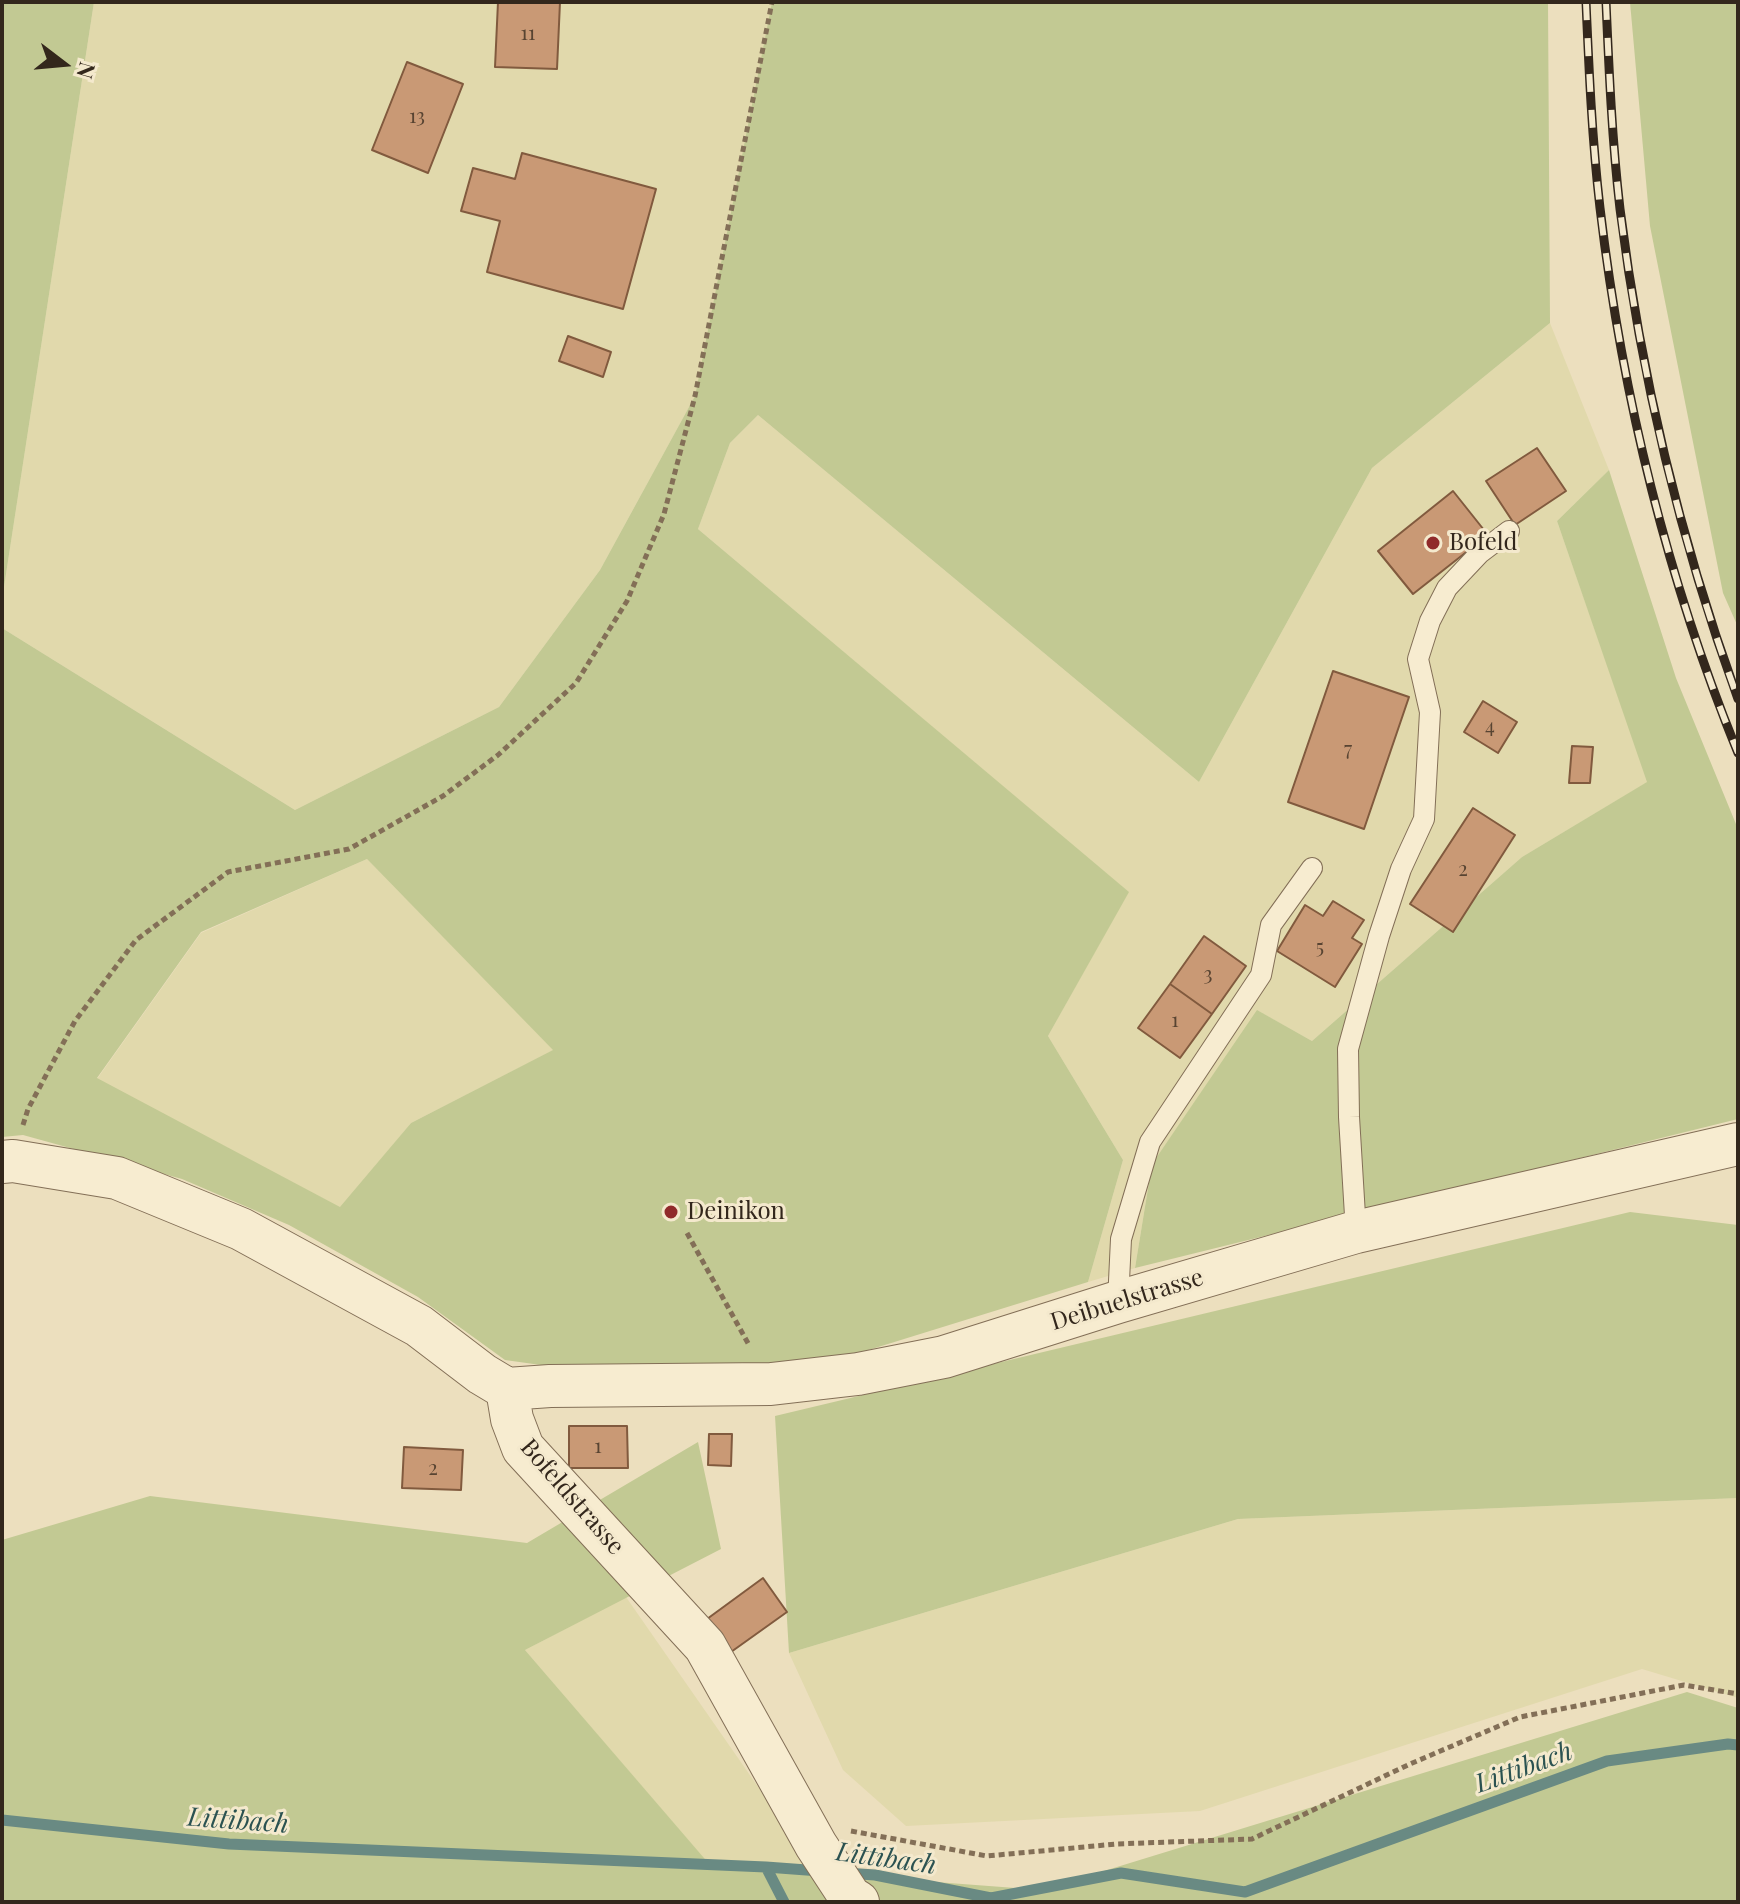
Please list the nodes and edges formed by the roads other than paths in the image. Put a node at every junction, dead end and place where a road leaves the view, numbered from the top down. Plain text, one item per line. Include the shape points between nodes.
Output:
1 (1509, 531) dead end
2 (1312, 868) dead end
3 (1738, 1144) edge
4 (7, 1161) edge
5 (1356, 1232) junction
6 (1118, 1302) junction
7 (507, 1389) junction
8 (854, 1899) edge

1 - 5 lane via 1447,588 1418,659 1430,712 1424,819 1392,896 1348,1049
2 - 6 lane via 1271,925 1261,975 1150,1142 1121,1239
3 - 5 street, Deibuelstrasse
4 - 7 street via 117,1178 241,1229 419,1326
5 - 6 street, Deibuelstrasse
6 - 7 street, Deibuelstrasse via 944,1357 858,1374 771,1384
7 - 8 street, Bofeldstrasse via 523,1448 705,1646 810,1834

